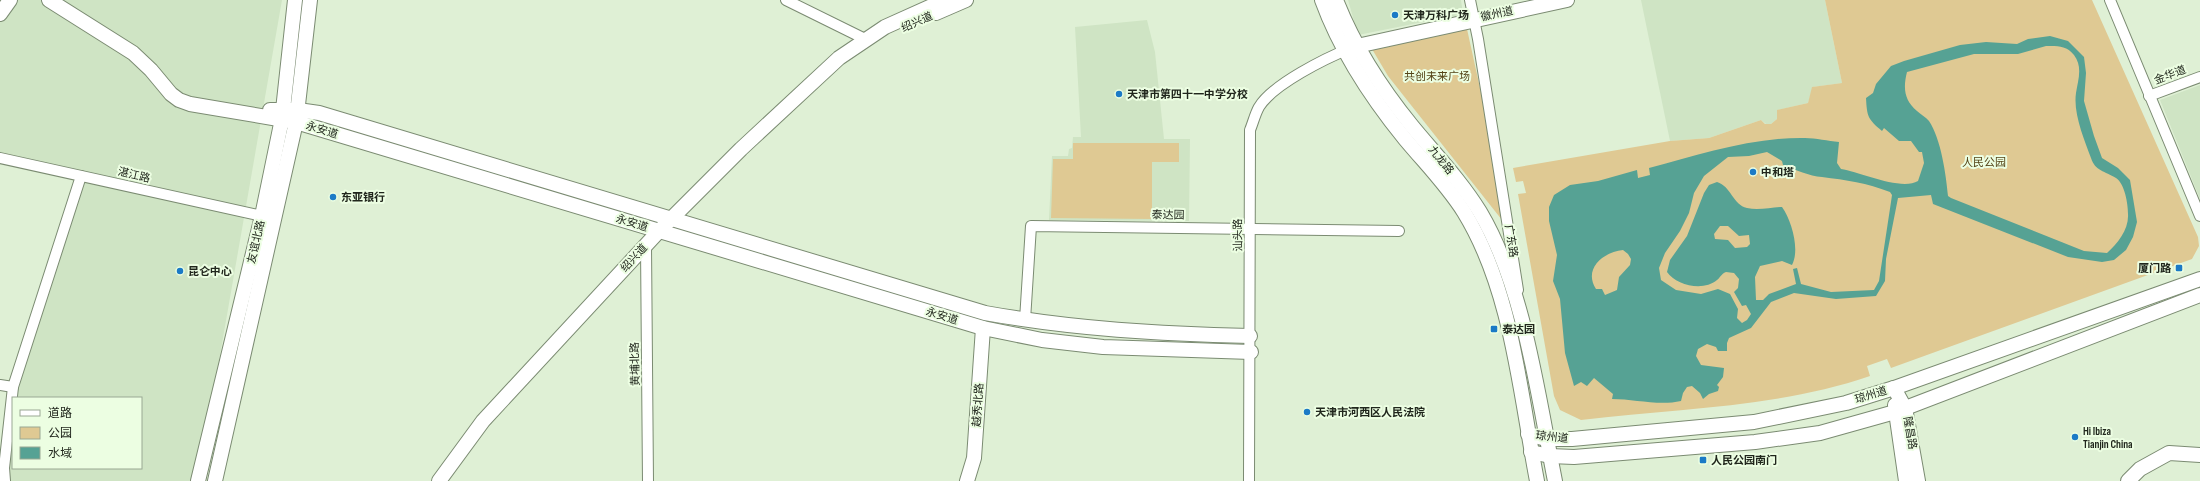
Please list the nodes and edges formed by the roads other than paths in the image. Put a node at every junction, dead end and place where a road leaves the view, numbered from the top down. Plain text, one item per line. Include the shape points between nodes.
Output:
1 (10, 0) edge
2 (49, 0) edge
3 (59, 0) edge
4 (295, 0) edge
5 (310, 0) edge
6 (786, 0) edge
7 (945, 0) edge
8 (966, 0) edge
9 (1322, 0) edge
10 (1336, 0) edge
11 (1470, 0) edge
12 (1567, 0) edge
13 (2110, 0) edge
14 (0, 14) edge
15 (1474, 19) junction
16 (867, 40) junction
17 (1357, 46) junction
18 (1343, 51) junction
19 (2200, 77) edge
20 (2149, 96) junction
21 (282, 115) junction
22 (298, 116) junction
23 (0, 158) edge
24 (81, 176) junction
25 (262, 216) junction
26 (2200, 216) edge
27 (672, 219) junction
28 (1250, 228) junction
29 (659, 231) junction
30 (1399, 231) dead end
31 (646, 246) junction
32 (2200, 279) edge
33 (2200, 295) edge
34 (1025, 320) junction
35 (983, 328) junction
36 (1525, 331) junction
37 (1250, 336) junction
38 (1251, 352) junction
39 (0, 385) edge
40 (14, 387) junction
41 (1894, 388) junction
42 (13, 397) edge
43 (12, 403) edge
44 (1900, 410) junction
45 (1528, 434) junction
46 (1546, 439) junction
47 (1531, 452) junction
48 (2200, 455) edge
49 (1550, 456) junction
50 (6, 481) edge
51 (198, 481) edge
52 (215, 481) edge
53 (439, 481) edge
54 (648, 481) edge
55 (967, 481) edge
56 (1249, 481) edge
57 (1537, 481) edge
58 (1555, 481) edge
59 (1906, 481) edge
60 (1918, 481) edge
61 (2128, 481) edge

1 - 14 main road
2 - 21 main road, 永安道 via 133,53 179,100 203,107
3 - 21 main road, 永安道 via 130,46 153,65 176,90 186,96
4 - 21 main road, 友谊北路
5 - 22 main road, 友谊北路
6 - 16 street
7 - 16 main road, 绍兴道 via 885,28
8 - 16 main road, 绍兴道 via 899,30
9 - 18 main road, 九龙路
10 - 17 main road, 九龙路
11 - 15 street, 广东路
12 - 15 main road, 徽州道
13 - 20 street
15 - 17 main road, 徽州道
15 - 36 street, 广东路
16 - 27 main road, 绍兴道 via 839,58 741,149
17 - 18 street, 汕头路
17 - 36 main road, 九龙路 via 1389,96 1480,212 1508,277
18 - 28 street, 汕头路 via 1309,68 1279,88 1259,107 1250,130
18 - 45 main road, 九龙路 via 1380,106 1464,212 1494,279 1508,325
19 - 20 street, 金华道
20 - 26 street
21 - 22 main road, 永安道
21 - 25 main road, 友谊北路
22 - 27 main road, 永安道 via 318,113
22 - 29 main road, 永安道
22 - 52 main road, 友谊北路
23 - 24 street, 湛江路
24 - 25 street, 湛江路
24 - 40 street
25 - 51 main road, 友谊北路
27 - 29 main road, 绍兴道
27 - 34 main road, 永安道 via 953,304
28 - 30 street, 泰达园
28 - 34 street, 泰达园 via 1031,226
28 - 37 street, 汕头路
29 - 31 main road, 绍兴道
29 - 35 main road, 永安道
31 - 53 main road, 绍兴道 via 483,421
31 - 54 street, 黄埔北路
32 - 41 main road, 琼州道
33 - 44 main road, 琼州道
34 - 37 main road, 永安道 via 1143,333
35 - 38 main road, 永安道 via 1042,340 1102,347
35 - 55 main road, 越秀北路 via 974,458
36 - 46 main road, 广东路
37 - 38 street, 汕头路
38 - 56 street, 汕头路
39 - 40 street
40 - 42 street
41 - 44 main road
41 - 46 main road, 琼州道 via 1810,411 1754,422 1572,439
43 - 50 street via 4,468
44 - 49 main road, 琼州道 via 1820,433 1788,438 1574,457
44 - 59 main road
44 - 60 main road, 隆昌路
45 - 46 main road, 琼州道
45 - 47 main road
46 - 49 main road, 广东路
47 - 49 main road
47 - 57 main road
48 - 61 main road via 2169,453 2140,469
49 - 58 main road, 广东路

